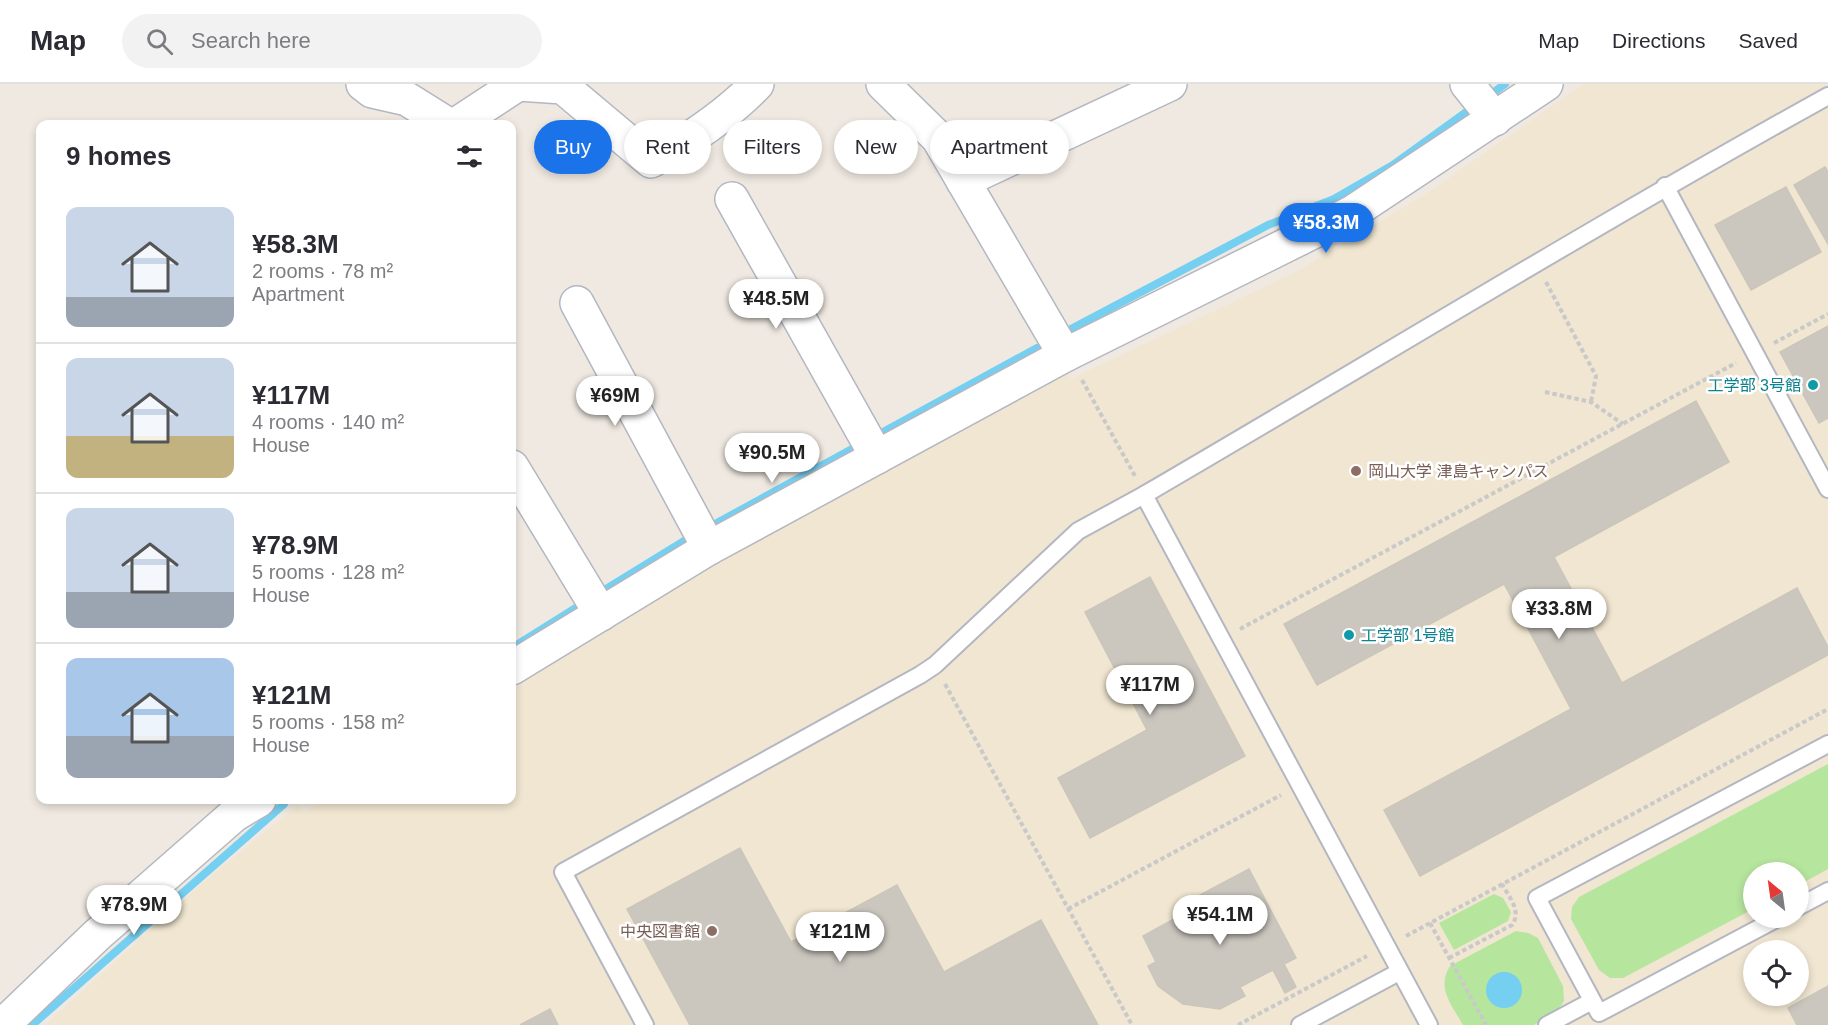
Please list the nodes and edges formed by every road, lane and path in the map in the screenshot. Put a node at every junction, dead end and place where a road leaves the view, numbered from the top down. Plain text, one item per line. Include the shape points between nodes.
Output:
1 (363, 84) edge
2 (757, 84) edge
3 (885, 84) edge
4 (1170, 84) edge
5 (1546, 84) edge
6 (562, 85) edge
7 (1828, 96) edge
8 (1481, 102) edge
9 (441, 120) edge
10 (463, 120) edge
11 (963, 181) junction
12 (1665, 186) junction
13 (732, 199) dead end
14 (1537, 265) junction
15 (577, 303) dead end
16 (1828, 314) edge
17 (1755, 353) junction
18 (1067, 354) junction
19 (1545, 392) dead end
20 (1591, 402) junction
21 (1623, 424) junction
22 (871, 446) junction
23 (516, 474) edge
24 (1828, 489) edge
25 (1144, 495) junction
26 (704, 538) junction
27 (595, 603) junction
28 (1221, 639) junction
29 (516, 665) edge
30 (934, 665) junction
31 (1828, 709) edge
32 (1828, 744) edge
33 (1299, 785) junction
34 (240, 804) edge
35 (1502, 884) junction
36 (1828, 891) edge
37 (1809, 901) edge
38 (1068, 909) junction
39 (1430, 923) junction
40 (1759, 928) edge
41 (1385, 946) junction
42 (1449, 958) junction
43 (1400, 972) junction
44 (1592, 1001) junction
45 (3, 1025) edge
46 (645, 1025) edge
47 (1132, 1025) edge
48 (1238, 1025) edge
49 (1300, 1025) edge
50 (1429, 1025) edge
51 (1486, 1025) edge
52 (1547, 1025) edge

1 - 9 street via 372,91 407,99
2 - 6 street via 685,142 651,161
3 - 11 street via 938,138
4 - 11 street
5 - 8 street
6 - 10 street via 518,84
7 - 12 lane
8 - 18 street via 1353,212
11 - 18 street
12 - 14 lane
12 - 17 lane
13 - 22 street
14 - 20 path via 1596,376
14 - 25 lane
15 - 26 street
16 - 17 path
17 - 21 path
17 - 24 lane
18 - 22 street
18 - 25 path
19 - 20 path
20 - 21 path
21 - 28 path
22 - 26 street
23 - 27 street
25 - 28 lane
25 - 30 lane via 1078,531
26 - 27 street
27 - 29 street
28 - 33 lane
30 - 38 path
30 - 46 lane via 562,872
31 - 35 path
32 - 44 lane via 1537,898
33 - 38 path
33 - 41 lane
34 - 45 street
35 - 39 path
35 - 42 path via 1517,910 1512,925
36 - 37 lane
38 - 47 path
39 - 41 path
39 - 42 path
40 - 44 lane via 1599,1013
41 - 43 lane
41 - 48 path
42 - 51 path
43 - 49 lane
43 - 50 lane
44 - 52 lane

